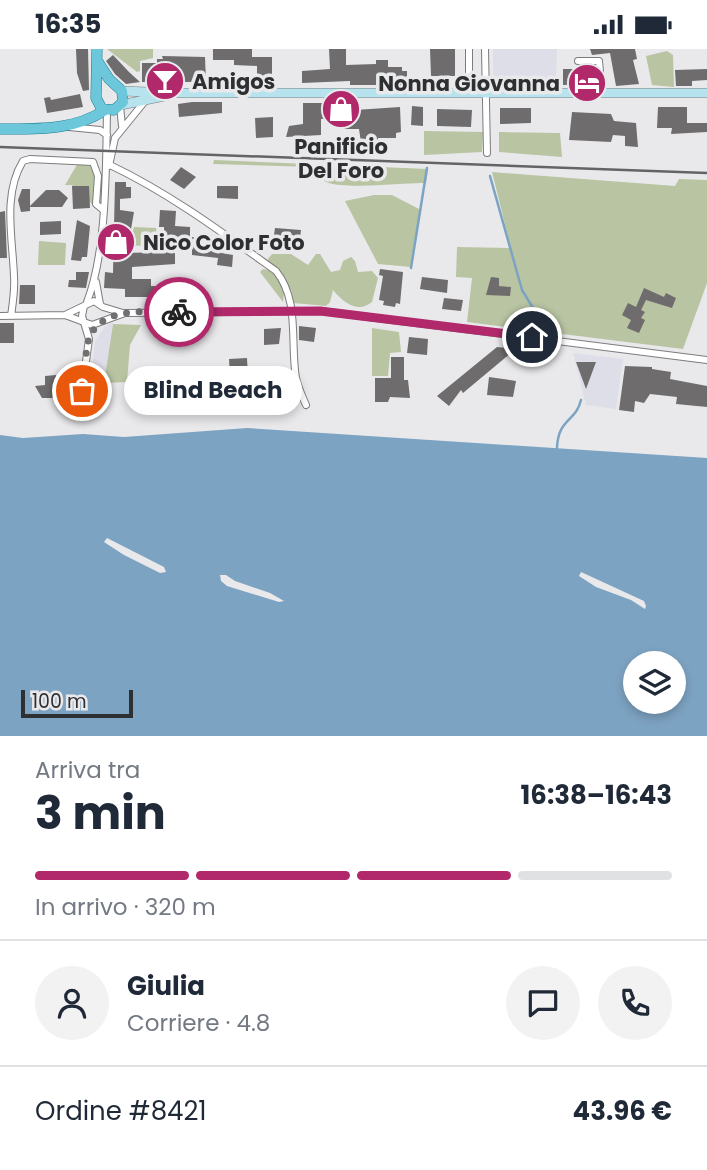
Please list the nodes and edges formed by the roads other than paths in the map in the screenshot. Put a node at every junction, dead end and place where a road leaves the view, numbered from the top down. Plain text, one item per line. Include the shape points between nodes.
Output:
1 (97, 49) edge
2 (469, 49) edge
3 (485, 49) edge
4 (578, 61) dead end
5 (98, 62) junction
6 (113, 83) junction
7 (122, 91) junction
8 (174, 93) junction
9 (469, 93) junction
10 (486, 93) junction
11 (602, 93) junction
12 (707, 93) edge
13 (96, 96) junction
14 (146, 100) junction
15 (121, 105) junction
16 (106, 110) junction
17 (71, 125) junction
18 (122, 128) junction
19 (0, 129) edge
20 (107, 135) junction
21 (487, 153) dead end
22 (108, 168) junction
23 (102, 209) junction
24 (95, 279) junction
25 (85, 304) junction
26 (102, 305) junction
27 (292, 310) junction
28 (125, 313) junction
29 (65, 315) junction
30 (0, 316) edge
31 (11, 316) junction
32 (86, 322) junction
33 (100, 322) junction
34 (89, 339) junction
35 (707, 360) edge
36 (82, 391) dead end
37 (306, 405) dead end

1 - 5 main road
2 - 9 street
3 - 10 street
4 - 11 street via 599,61
5 - 6 main road
5 - 13 main road
6 - 7 main road
6 - 13 main road via 102,85
7 - 8 main road
7 - 15 main road
8 - 9 main road
8 - 14 main road
9 - 10 main road
10 - 11 main road
10 - 21 street
11 - 12 main road
13 - 16 main road
13 - 17 main road via 90,112
14 - 15 main road
14 - 18 street
15 - 16 main road
15 - 18 street
16 - 17 main road
16 - 20 street
17 - 19 main road
17 - 20 street
18 - 22 street
20 - 22 street
22 - 23 street
22 - 27 street via 188,210 276,271 288,287
23 - 24 street
23 - 31 street via 96,204 99,176 93,162 23,162 12,197 15,291
24 - 25 street
24 - 26 street
25 - 26 street
25 - 29 street
25 - 32 street via 81,313
26 - 28 street
26 - 33 street
27 - 28 street
27 - 35 street
27 - 37 street via 296,381
28 - 33 street
29 - 31 street
29 - 32 street
30 - 31 street
32 - 33 street
32 - 34 street
33 - 34 street
34 - 36 street

